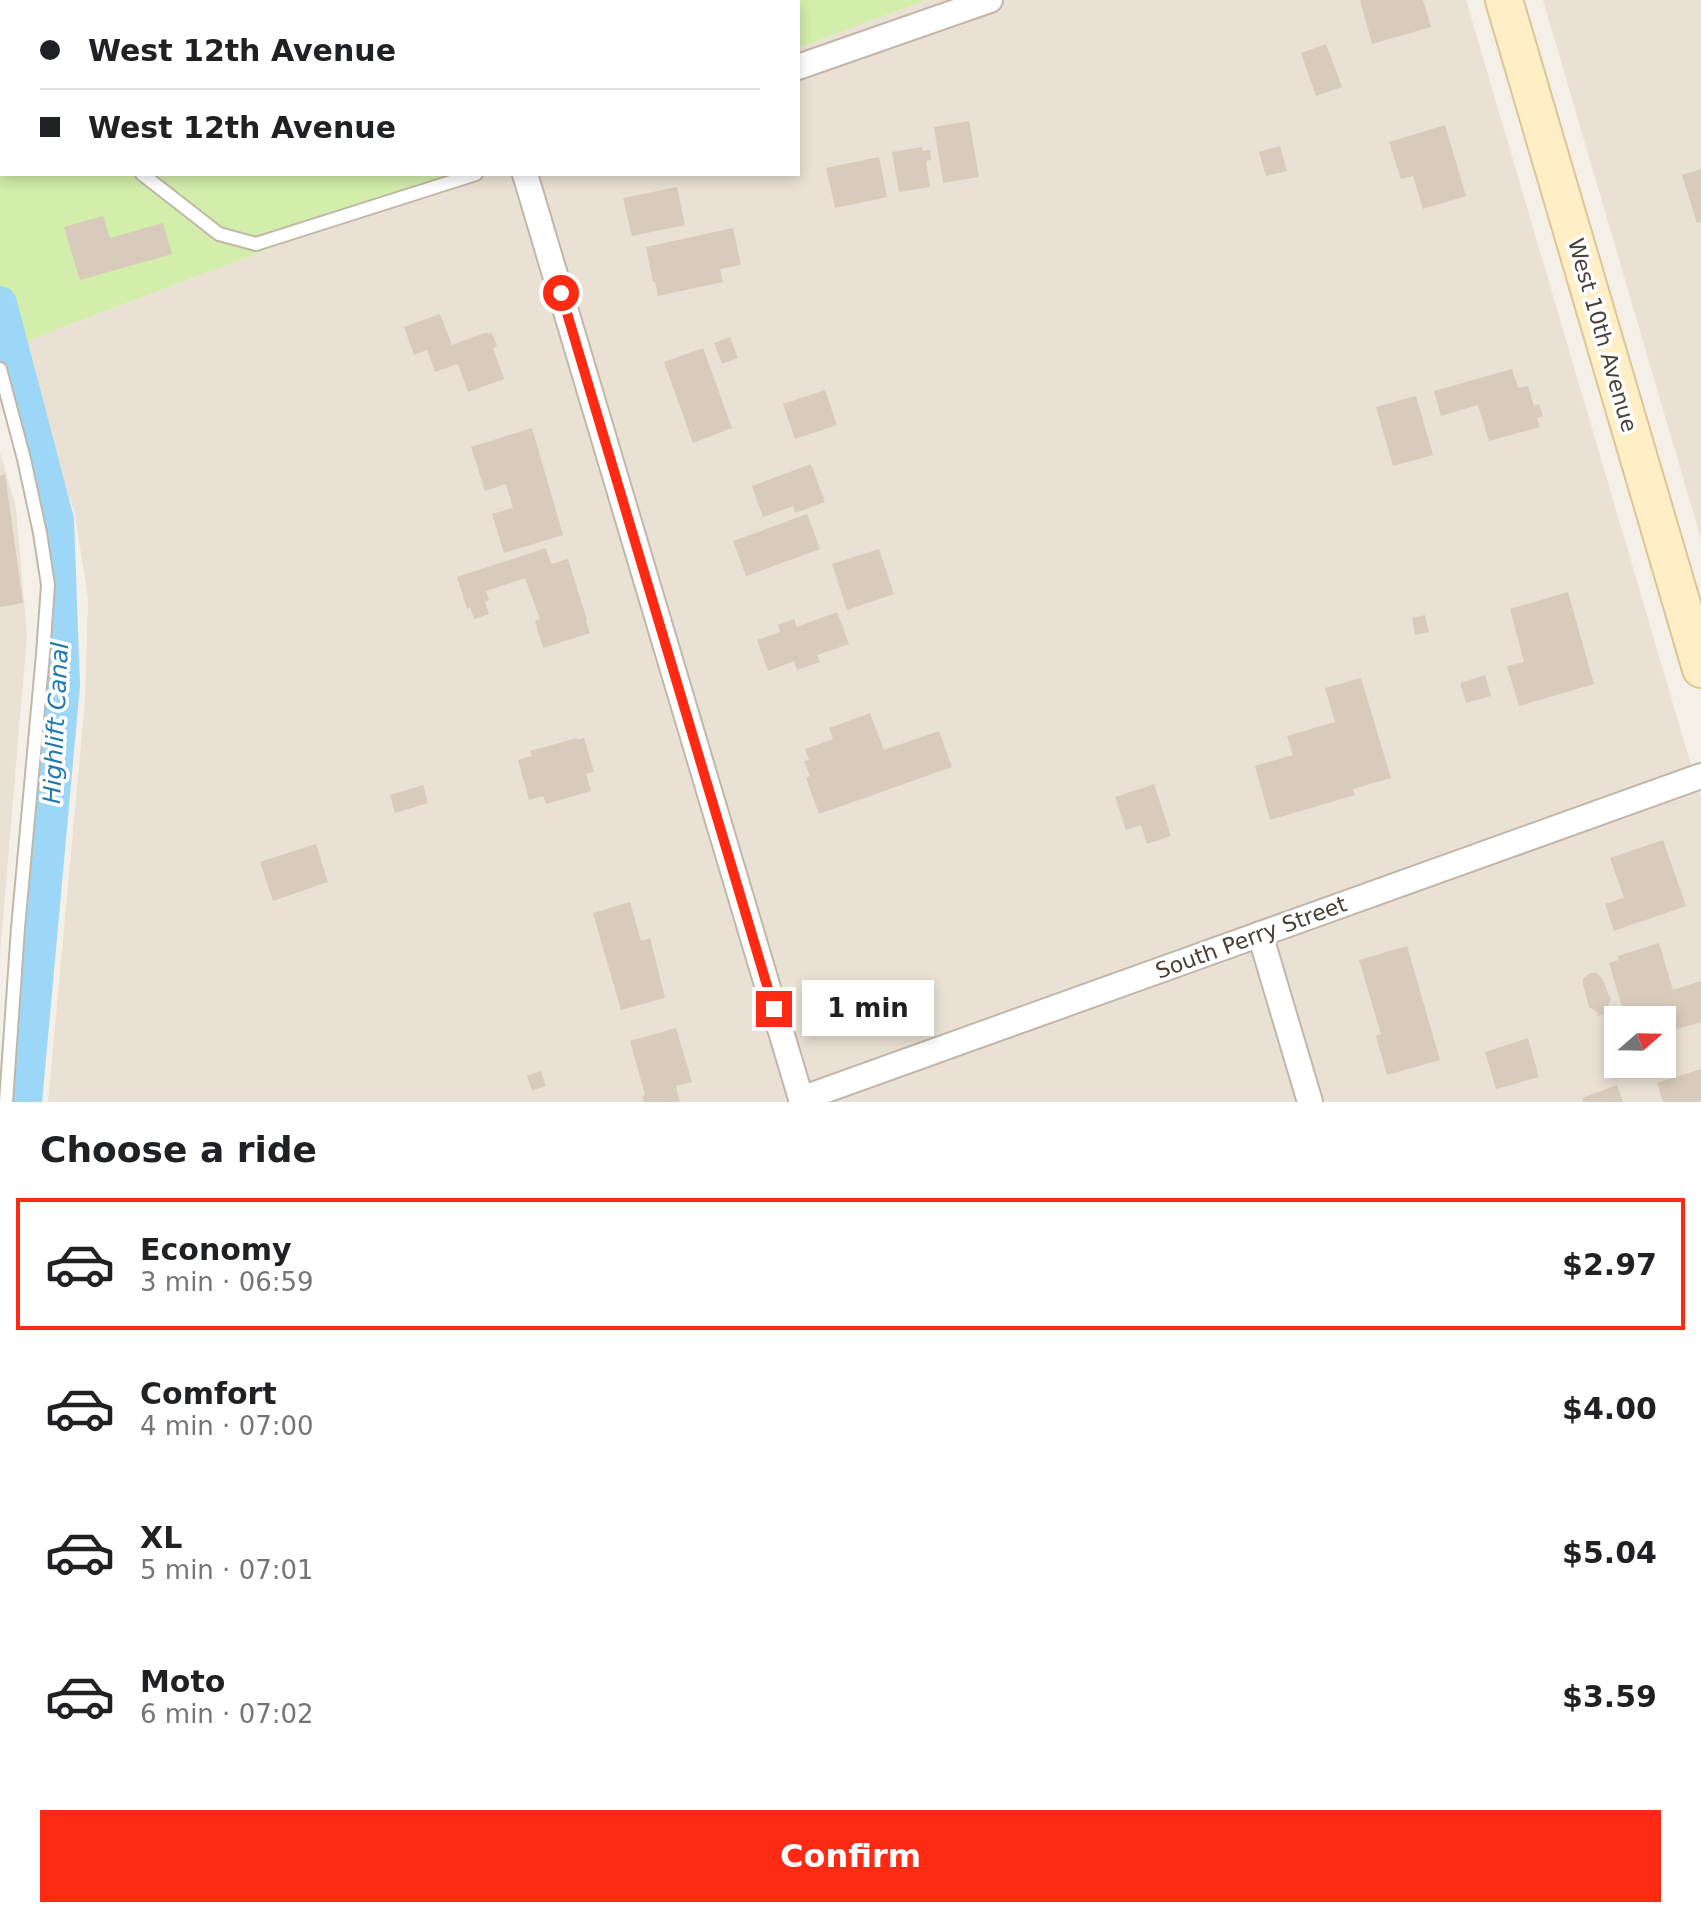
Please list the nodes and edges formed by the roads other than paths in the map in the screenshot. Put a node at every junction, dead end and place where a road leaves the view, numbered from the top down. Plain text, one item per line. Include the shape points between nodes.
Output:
1 (990, 0) edge
2 (1504, 0) edge
3 (800, 66) edge
4 (145, 176) edge
5 (470, 176) edge
6 (526, 176) edge
7 (0, 369) edge
8 (1701, 669) edge
9 (1701, 776) edge
10 (1260, 934) junction
11 (801, 1100) edge
12 (6, 1102) edge
13 (1310, 1102) edge

1 - 3 street
2 - 8 main road, West 10th Avenue
4 - 5 lane via 219,234 256,244
6 - 11 street
7 - 12 lane via 31,489 48,585
9 - 10 street, South Perry Street
10 - 11 street, South Perry Street
10 - 13 street

